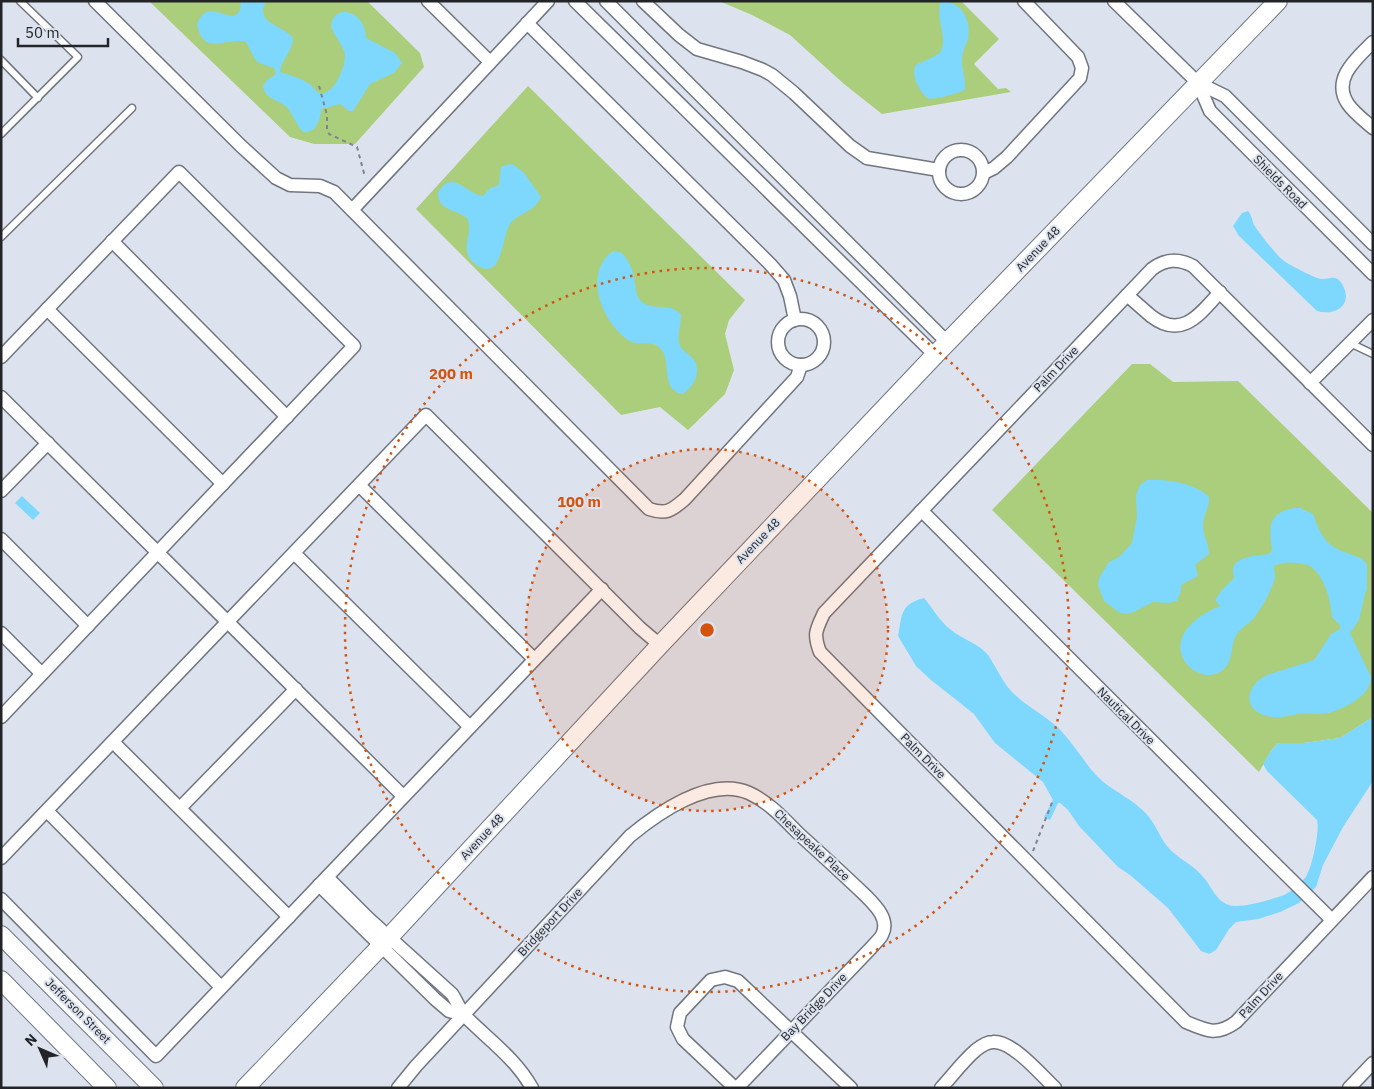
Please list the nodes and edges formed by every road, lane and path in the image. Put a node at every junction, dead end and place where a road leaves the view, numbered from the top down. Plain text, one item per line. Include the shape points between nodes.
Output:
1 (20, 1) edge
2 (95, 1) edge
3 (428, 1) edge
4 (575, 1) edge
5 (606, 1) edge
6 (643, 1) edge
7 (1024, 1) edge
8 (1114, 1) edge
9 (1134, 1) edge
10 (1278, 1) edge
11 (541, 4) edge
12 (1124, 11) junction
13 (527, 23) junction
14 (1373, 42) edge
15 (1, 60) edge
16 (490, 62) junction
17 (1198, 83) junction
18 (319, 86) dead end
19 (38, 98) junction
20 (132, 108) dead end
21 (1372, 128) edge
22 (1, 134) edge
23 (939, 170) junction
24 (984, 173) junction
25 (369, 191) junction
26 (352, 210) junction
27 (1, 238) edge
28 (112, 241) junction
29 (1373, 244) edge
30 (1373, 274) edge
31 (1220, 292) junction
32 (1127, 295) junction
33 (48, 309) junction
34 (795, 320) junction
35 (1373, 320) edge
36 (948, 343) junction
37 (1350, 343) junction
38 (1373, 354) edge
39 (936, 355) junction
40 (1, 358) edge
41 (801, 365) junction
42 (1310, 383) junction
43 (1, 397) edge
44 (287, 417) junction
45 (48, 443) junction
46 (1373, 445) edge
47 (223, 484) junction
48 (359, 485) junction
49 (1, 492) edge
50 (921, 511) junction
51 (1, 539) edge
52 (158, 552) junction
53 (294, 553) junction
54 (602, 588) junction
55 (228, 622) junction
56 (88, 626) junction
57 (1, 633) edge
58 (660, 645) junction
59 (534, 659) junction
60 (42, 674) junction
61 (296, 689) junction
62 (1, 717) edge
63 (470, 727) junction
64 (113, 742) junction
65 (724, 789) joint
66 (404, 796) junction
67 (1053, 800) dead end
68 (180, 808) junction
69 (47, 811) junction
70 (1, 858) edge
71 (1028, 862) junction
72 (1373, 877) edge
73 (323, 881) junction
74 (1, 899) edge
75 (289, 916) junction
76 (1332, 920) junction
77 (884, 923) joint
78 (1, 935) edge
79 (381, 941) junction
80 (1, 980) edge
81 (222, 987) junction
82 (445, 988) junction
83 (435, 999) junction
84 (464, 1015) junction
85 (791, 1031) junction
86 (1373, 1064) edge
87 (107, 1088) edge
88 (154, 1088) edge
89 (245, 1088) edge
90 (398, 1088) edge
91 (532, 1088) edge
92 (736, 1088) edge
93 (851, 1088) edge
94 (941, 1088) edge
95 (1055, 1088) edge
96 (1349, 1088) edge

1 - 19 lane via 78,58
2 - 26 street via 276,178 290,185 320,186 334,192
3 - 16 street
4 - 39 street
5 - 36 street
6 - 23 street via 697,49 772,75 867,158
7 - 24 street via 1078,57 1082,68 1080,78 1007,157
8 - 12 street, Shields Road
9 - 12 street
10 - 17 main road, Avenue 48
11 - 13 street
12 - 17 street, Shields Road
13 - 16 street
13 - 34 street via 784,280
14 - 21 street via 1349,65 1342,83 1348,104
15 - 19 lane
16 - 25 street
17 - 29 street, Shields Road via 1225,96
17 - 30 street, Shields Road via 1210,111
17 - 36 main road, Avenue 48
18 - 25 path via 329,134 356,147
19 - 22 lane
20 - 27 lane
23 - 24 street via 947,189 960,194 979,186
23 - 24 street via 946,156 959,149 980,158
25 - 26 street
26 - 41 street via 649,509 671,511 685,499 796,377
28 - 33 street
28 - 44 street
28 - 44 street via 179,172 354,346
31 - 32 street via 1198,316 1182,326 1157,320
31 - 32 street, Palm Drive via 1193,266 1177,260 1158,264
31 - 42 street, Palm Drive
32 - 50 street, Palm Drive
33 - 40 street
33 - 47 street
34 - 41 street via 783,328 778,342 782,356
34 - 41 street via 817,326 823,339 820,354 809,364
35 - 37 street
36 - 39 main road, Avenue 48
37 - 38 lane
37 - 42 street
39 - 58 main road, Avenue 48
42 - 46 street, Palm Drive
43 - 45 street
44 - 47 street
45 - 49 street
45 - 52 street
47 - 52 street
48 - 53 street
48 - 54 street via 426,414
48 - 59 street
50 - 71 street, Palm Drive via 824,613 815,631 816,642 820,652
50 - 76 street, Nautical Drive
51 - 56 street
52 - 55 street
52 - 56 street
53 - 55 street
53 - 63 street
54 - 58 street
54 - 59 street
55 - 61 street
55 - 64 street
56 - 60 street
57 - 60 street
58 - 79 main road, Avenue 48
59 - 63 street
60 - 62 street
61 - 66 street
61 - 68 street
63 - 66 street
64 - 68 street
64 - 69 street
65 - 77 street, Chesapeake Place via 748,792 768,804 866,896 878,909
65 - 84 street, Bridgeport Drive via 700,793 681,802 652,818 630,836
66 - 73 street
67 - 71 path
68 - 75 street
69 - 70 street
69 - 81 street
71 - 76 street, Palm Drive via 1186,1022 1210,1032 1236,1022
72 - 76 street, Palm Drive
73 - 75 street
73 - 79 street via 368,918
74 - 81 street via 156,1056
75 - 81 street
77 - 85 street, Bay Bridge Drive via 882,935 871,948
78 - 88 main road, Jefferson Street
79 - 82 street
79 - 83 street
79 - 89 main road, Avenue 48
80 - 87 main road
82 - 83 street
82 - 84 street
83 - 84 street via 449,1011
84 - 90 street, Bridgeport Drive
84 - 91 street via 518,1066
85 - 92 street, Bay Bridge Drive
85 - 92 street via 738,981 725,976 712,980 680,1013 677,1027 683,1039
85 - 93 street
86 - 96 street
94 - 95 street via 976,1050 995,1041 1013,1049

